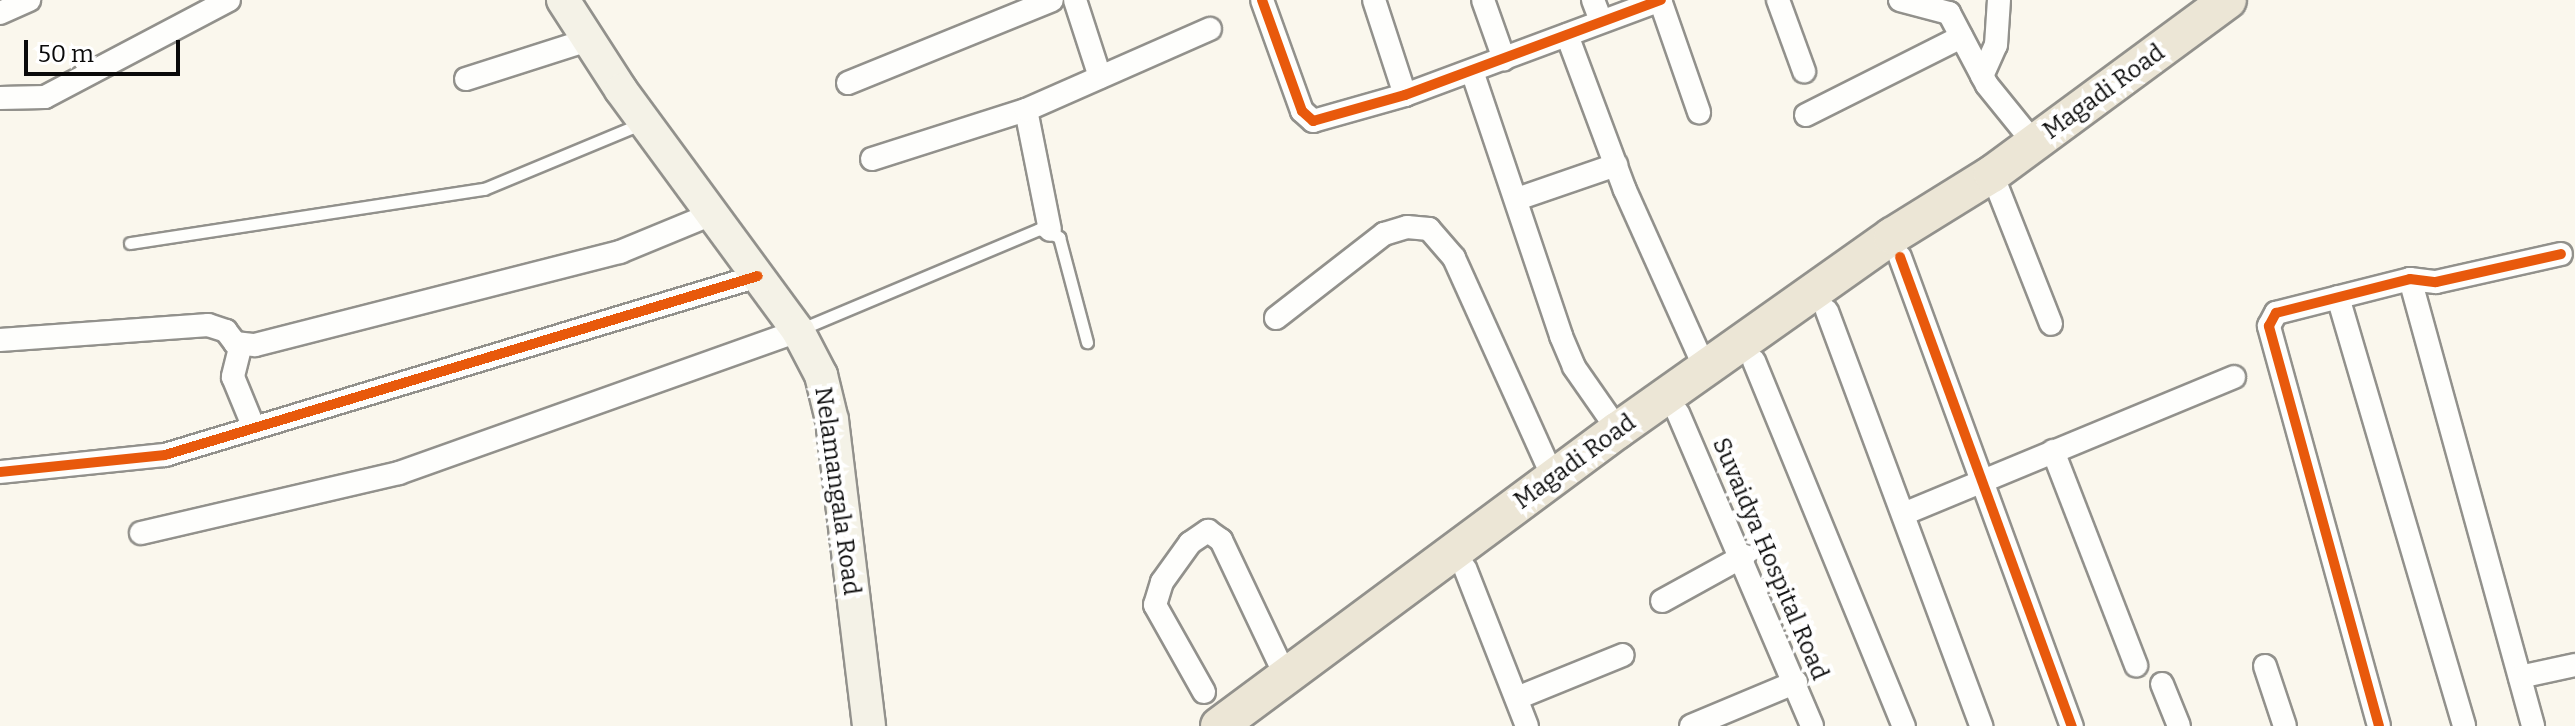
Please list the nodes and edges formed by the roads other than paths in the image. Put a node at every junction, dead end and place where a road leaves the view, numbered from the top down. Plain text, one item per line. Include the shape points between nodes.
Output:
1 (29, 0) edge
2 (229, 0) edge
3 (563, 0) edge
4 (1052, 0) edge
5 (1075, 0) edge
6 (1262, 0) edge
7 (1374, 0) edge
8 (1483, 0) edge
9 (1660, 0) edge
10 (1778, 0) edge
11 (1900, 0) edge
12 (1999, 0) edge
13 (2228, 0) edge
14 (1597, 11) edge
15 (0, 13) edge
16 (1210, 29) dead end
17 (1567, 35) junction
18 (1961, 37) junction
19 (588, 40) junction
20 (1504, 59) junction
21 (1472, 71) junction
22 (1804, 71) dead end
23 (1982, 76) junction
24 (1100, 77) junction
25 (466, 79) dead end
26 (848, 83) dead end
27 (1405, 95) junction
28 (0, 98) edge
29 (1026, 110) junction
30 (1699, 112) dead end
31 (1806, 115) dead end
32 (645, 122) junction
33 (2034, 143) junction
34 (872, 159) dead end
35 (1616, 165) junction
36 (1992, 174) junction
37 (1517, 199) junction
38 (1940, 209) junction
39 (712, 214) junction
40 (1050, 230) junction
41 (130, 243) dead end
42 (2561, 254) dead end
43 (1900, 257) junction
44 (758, 276) junction
45 (2410, 279) junction
46 (2338, 297) junction
47 (1827, 311) junction
48 (1276, 318) dead end
49 (2051, 324) dead end
50 (798, 331) junction
51 (0, 340) edge
52 (1087, 342) dead end
53 (241, 344) junction
54 (1754, 361) junction
55 (1705, 368) junction
56 (2234, 377) dead end
57 (1678, 413) junction
58 (254, 428) junction
59 (1618, 430) junction
60 (2053, 451) junction
61 (0, 472) edge
62 (1553, 477) junction
63 (1982, 480) junction
64 (1906, 513) junction
65 (141, 533) dead end
66 (1744, 556) junction
67 (1465, 568) junction
68 (1662, 601) dead end
69 (1623, 655) dead end
70 (2136, 665) dead end
71 (2575, 665) edge
72 (2265, 666) dead end
73 (1285, 675) junction
74 (2520, 677) junction
75 (1796, 682) junction
76 (2162, 684) dead end
77 (1204, 692) dead end
78 (1517, 698) junction
79 (869, 726) edge
80 (1219, 726) edge
81 (1253, 726) edge
82 (1527, 726) edge
83 (1691, 726) edge
84 (1812, 726) edge
85 (1904, 726) edge
86 (1981, 726) edge
87 (2072, 726) edge
88 (2179, 726) edge
89 (2285, 726) edge
90 (2379, 726) edge
91 (2464, 726) edge
92 (2533, 726) edge

1 - 15 street
2 - 28 street via 45,97
3 - 19 main road, Nelamangala Road
4 - 26 street
5 - 24 street
6 - 27 street via 1306,118 1321,120
7 - 27 street
8 - 20 street
9 - 14 street
9 - 30 street
10 - 22 street
11 - 18 street via 1949,13
12 - 23 street via 1996,45
13 - 33 main road, Magadi Road
14 - 17 street
16 - 24 street
17 - 20 street
17 - 35 street
18 - 23 street
18 - 31 street
19 - 25 street
19 - 32 main road, Nelamangala Road
20 - 21 street
21 - 27 street
21 - 37 street
23 - 33 street
24 - 29 street
29 - 34 street
29 - 40 street via 1044,178
32 - 39 main road, Nelamangala Road
32 - 41 lane via 484,189
33 - 36 main road, Magadi Road
35 - 37 street
35 - 55 street
36 - 38 main road, Magadi Road
36 - 49 street
37 - 59 street via 1574,367
38 - 43 main road, Magadi Road
38 - 55 main road, Magadi Road via 1892,236
39 - 44 main road, Nelamangala Road
39 - 53 street via 662,238 533,276 255,345
40 - 50 lane via 1028,232
40 - 52 lane via 1063,249
42 - 45 street via 2436,282
43 - 47 main road, Magadi Road
43 - 63 street
44 - 50 main road, Nelamangala Road
44 - 58 street
45 - 46 street
45 - 74 street
46 - 90 street via 2276,313 2269,326
46 - 91 street
47 - 54 main road, Magadi Road
47 - 64 street
48 - 62 street via 1384,234 1407,227 1429,229 1454,258
50 - 65 street via 414,468
50 - 79 main road, Nelamangala Road via 821,375 832,420
51 - 53 street via 208,325
53 - 58 street via 233,377
54 - 57 main road, Magadi Road
54 - 85 street
55 - 59 main road, Magadi Road
56 - 60 street
57 - 66 street, Suvaidya Hospital Road
57 - 67 main road, Magadi Road
58 - 61 street via 132,462
59 - 62 main road, Magadi Road
60 - 63 street
60 - 70 street
62 - 73 main road, Magadi Road
63 - 64 street
63 - 87 street
64 - 86 street
66 - 68 street
66 - 75 street, Suvaidya Hospital Road
67 - 78 street
67 - 81 main road, Magadi Road
69 - 78 street
71 - 74 street
72 - 89 street
73 - 77 street via 1221,540 1208,531 1190,543 1162,582 1155,605
73 - 80 main road, Magadi Road
74 - 92 street
75 - 83 street
75 - 84 street, Suvaidya Hospital Road
76 - 88 street
78 - 82 street

